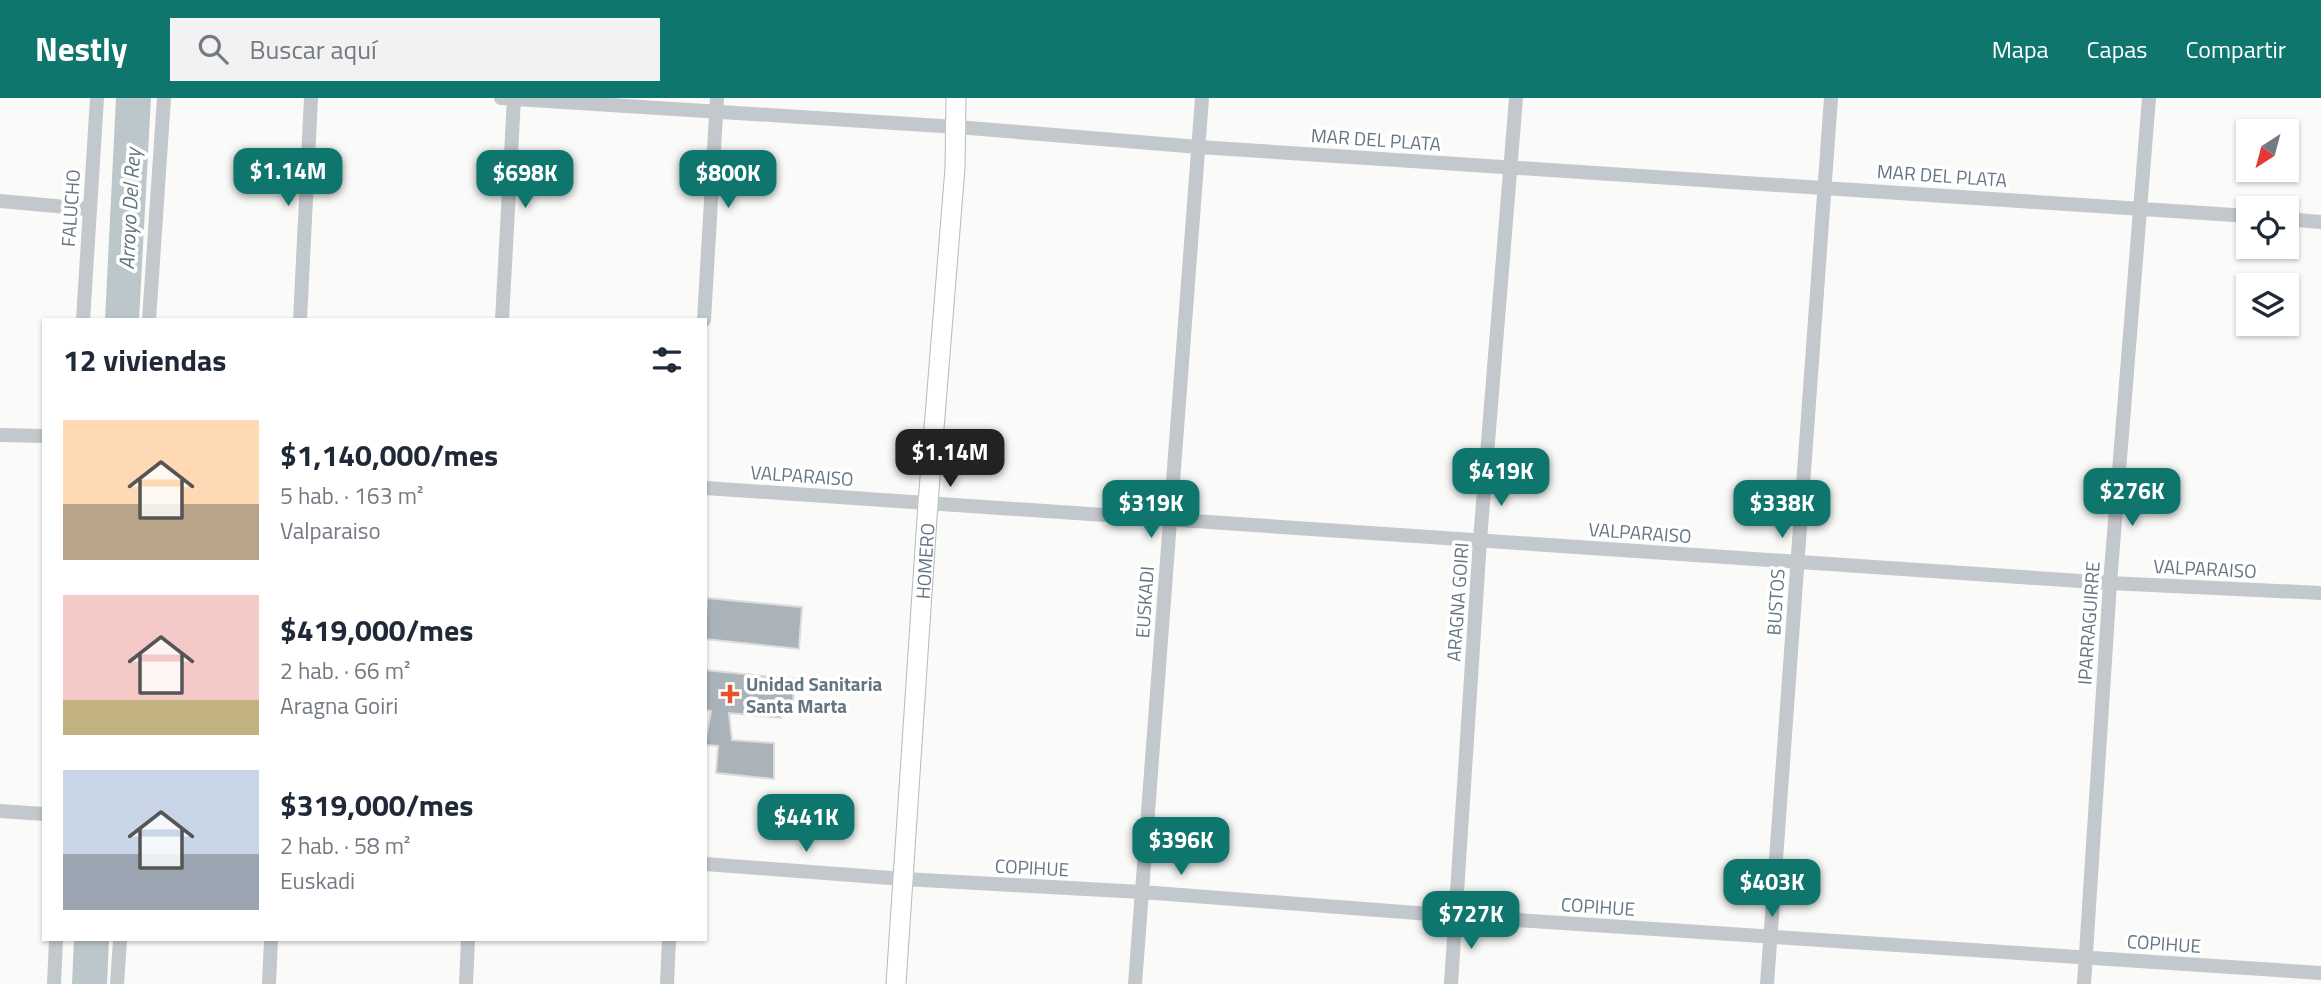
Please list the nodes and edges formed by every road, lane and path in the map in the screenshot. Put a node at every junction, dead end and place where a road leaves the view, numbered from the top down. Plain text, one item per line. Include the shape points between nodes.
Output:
1 (97, 98) edge
2 (164, 98) edge
3 (311, 98) edge
4 (501, 98) edge
5 (514, 98) edge
6 (956, 98) edge
7 (1202, 98) edge
8 (1516, 98) edge
9 (1831, 98) edge
10 (2149, 98) edge
11 (717, 104) edge
12 (957, 127) junction
13 (1199, 147) junction
14 (1510, 167) junction
15 (1825, 187) junction
16 (0, 201) edge
17 (2142, 207) junction
18 (89, 209) junction
19 (2236, 215) edge
20 (2299, 220) edge
21 (2321, 222) edge
22 (83, 318) edge
23 (149, 318) edge
24 (300, 318) edge
25 (502, 318) edge
26 (704, 318) edge
27 (0, 435) edge
28 (42, 436) edge
29 (707, 488) edge
30 (928, 503) junction
31 (1170, 520) junction
32 (1480, 540) junction
33 (1798, 563) junction
34 (2110, 583) junction
35 (2321, 593) edge
36 (0, 811) edge
37 (42, 814) edge
38 (707, 864) edge
39 (904, 879) junction
40 (1142, 892) junction
41 (1456, 916) junction
42 (1770, 936) junction
43 (56, 941) edge
44 (120, 941) edge
45 (271, 941) edge
46 (468, 941) edge
47 (669, 941) edge
48 (2086, 957) junction
49 (2321, 973) edge
50 (54, 984) edge
51 (117, 984) edge
52 (269, 984) edge
53 (466, 984) edge
54 (667, 984) edge
55 (895, 984) edge
56 (1135, 984) edge
57 (1451, 984) edge
58 (1766, 984) edge
59 (2084, 984) edge

1 - 18 street, FALUCHO
2 - 23 street
3 - 24 street
4 - 5 street, MAR DEL PLATA
5 - 11 street, MAR DEL PLATA
5 - 25 street
6 - 12 main road, HOMERO
7 - 13 street, EUSKADI
8 - 14 street, ARAGNA GOIRI
9 - 15 street, BUSTOS
10 - 17 street, IPARRAGUIRRE
11 - 12 street, MAR DEL PLATA
11 - 26 street
12 - 13 street, MAR DEL PLATA
12 - 30 main road, HOMERO
13 - 14 street, MAR DEL PLATA
13 - 31 street, EUSKADI
14 - 15 street, MAR DEL PLATA
14 - 32 street, ARAGNA GOIRI
15 - 17 street, MAR DEL PLATA
15 - 33 street, BUSTOS
16 - 18 street
17 - 19 street, MAR DEL PLATA
17 - 34 street, IPARRAGUIRRE
18 - 22 street, FALUCHO
20 - 21 street
27 - 28 street
29 - 30 street, VALPARAISO
30 - 31 street, VALPARAISO
30 - 39 main road, HOMERO
31 - 32 street, VALPARAISO
31 - 40 street, EUSKADI
32 - 33 street, VALPARAISO
32 - 41 street, ARAGNA GOIRI
33 - 34 street, VALPARAISO
33 - 42 street, BUSTOS
34 - 35 street, VALPARAISO
34 - 48 street, IPARRAGUIRRE
36 - 37 street
38 - 39 street, COPIHUE
39 - 40 street, COPIHUE
39 - 55 main road, HOMERO
40 - 41 street, COPIHUE
40 - 56 street, EUSKADI
41 - 42 street, COPIHUE
41 - 57 street, ARAGNA GOIRI
42 - 48 street, COPIHUE
42 - 58 street, BUSTOS
43 - 50 street
44 - 51 street
45 - 52 street
46 - 53 street
47 - 54 street
48 - 49 street, COPIHUE
48 - 59 street, IPARRAGUIRRE

